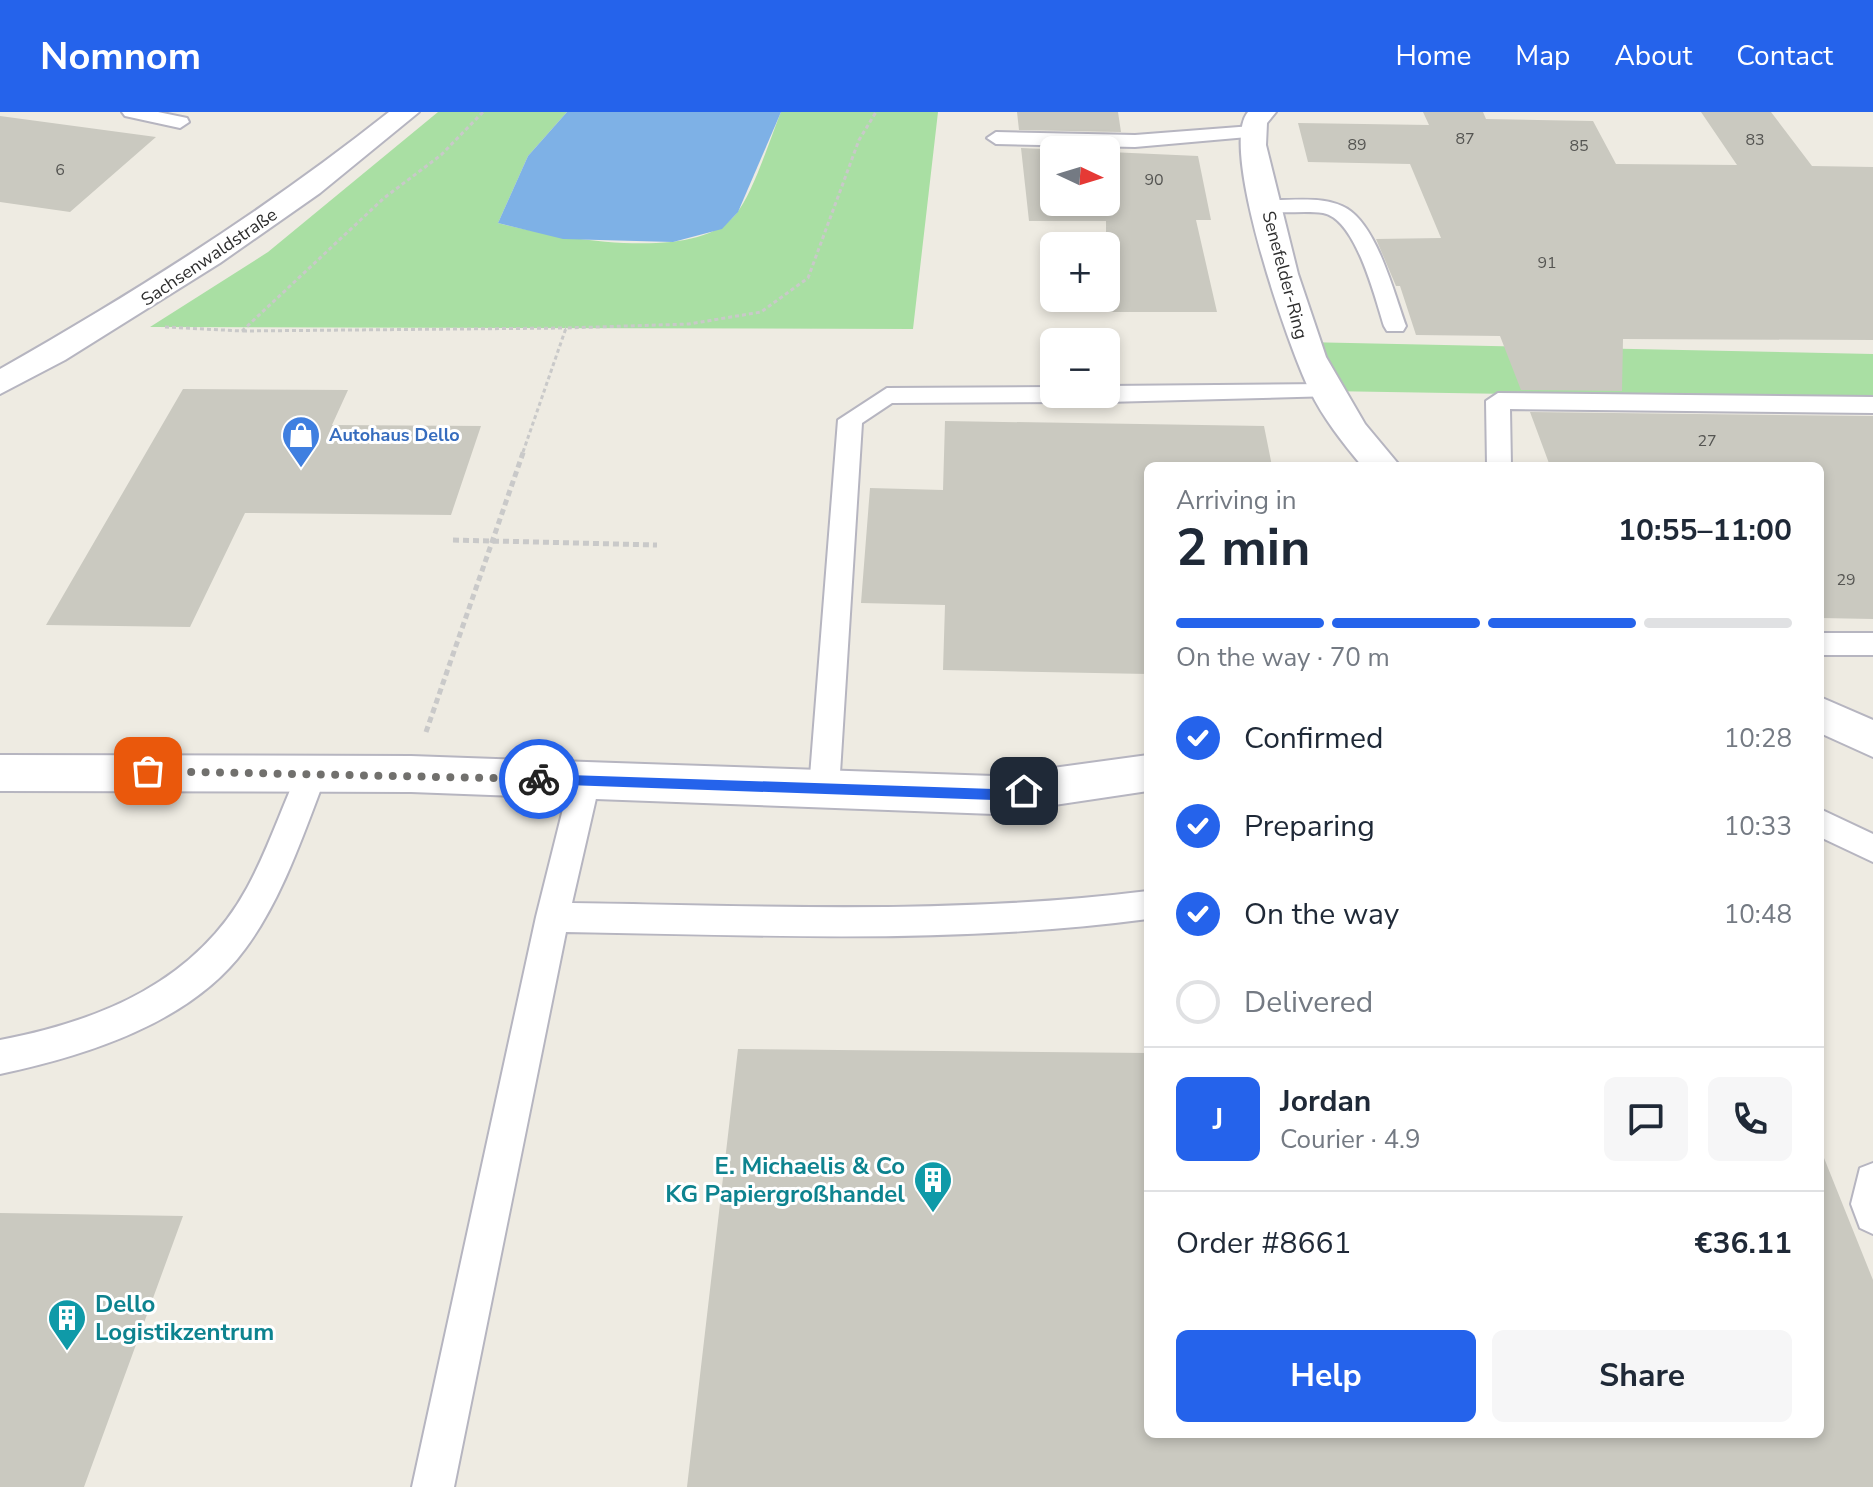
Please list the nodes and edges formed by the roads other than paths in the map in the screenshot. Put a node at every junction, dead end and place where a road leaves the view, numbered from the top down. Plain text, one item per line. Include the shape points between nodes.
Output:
1 (131, 112) edge
2 (406, 112) edge
3 (180, 122) dead end
4 (1257, 122) edge
5 (996, 138) dead end
6 (1267, 206) junction
7 (1395, 326) dead end
8 (0, 383) edge
9 (1326, 391) junction
10 (1040, 394) edge
11 (1120, 394) edge
12 (1873, 405) edge
13 (1379, 462) edge
14 (1499, 462) edge
15 (1824, 644) edge
16 (1873, 644) edge
17 (1824, 716) edge
18 (1873, 740) edge
19 (0, 773) edge
20 (312, 773) junction
21 (1144, 774) edge
22 (585, 781) junction
23 (824, 789) junction
24 (1824, 824) edge
25 (1873, 849) edge
26 (1144, 906) edge
27 (552, 917) junction
28 (0, 1057) edge
29 (1873, 1181) edge
30 (1873, 1215) edge
31 (433, 1487) edge

1 - 3 lane
2 - 8 street, Sachsenwaldstraße via 332,172 123,314
4 - 5 lane via 1223,132 1135,141
4 - 6 street, Senefelder-Ring
6 - 7 lane via 1326,207 1342,213 1366,250
6 - 9 street, Senefelder-Ring via 1295,325
9 - 11 lane
9 - 13 street, Senefelder-Ring
10 - 23 lane via 887,396 850,420
12 - 14 lane via 1498,401
15 - 16 lane
17 - 18 street
19 - 20 street
20 - 22 street
20 - 28 lane via 268,883 232,941 131,1020 56,1047
21 - 23 street via 994,795
22 - 23 street
22 - 27 lane
24 - 25 lane
26 - 27 lane via 1076,916 958,922
27 - 31 lane
29 - 30 lane

